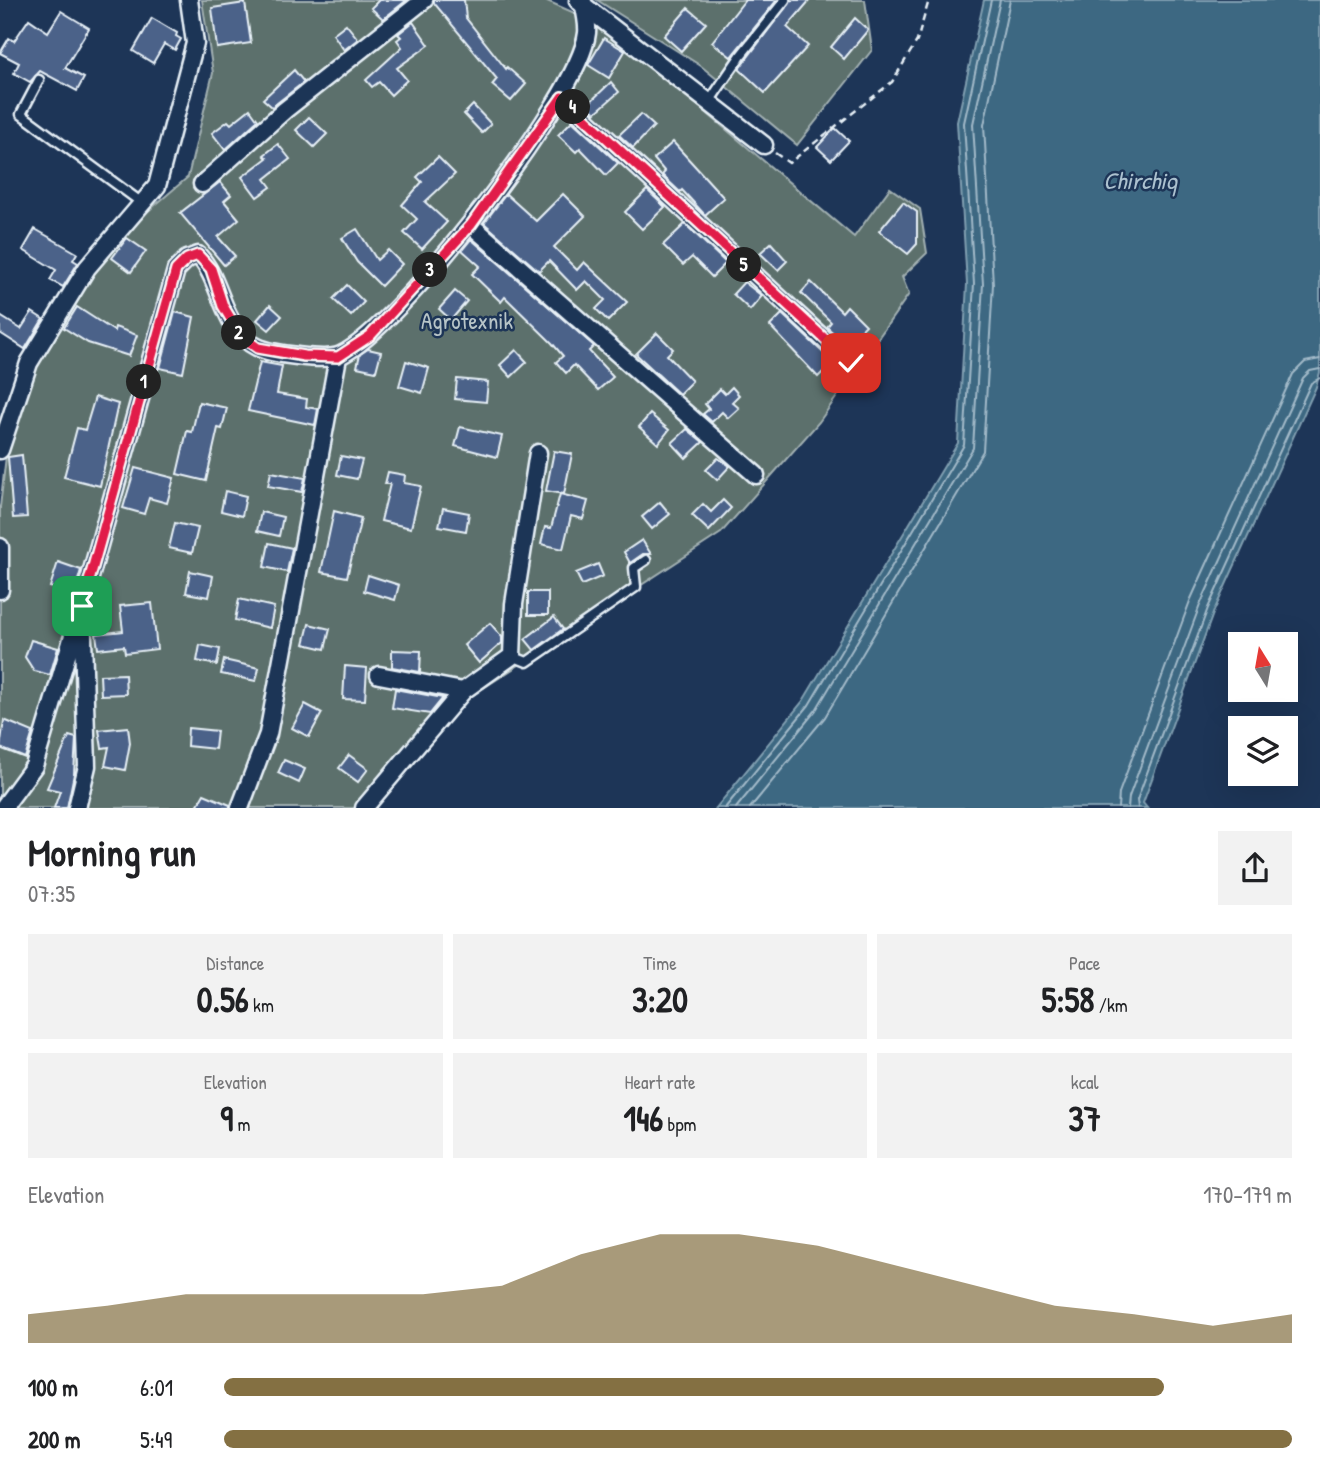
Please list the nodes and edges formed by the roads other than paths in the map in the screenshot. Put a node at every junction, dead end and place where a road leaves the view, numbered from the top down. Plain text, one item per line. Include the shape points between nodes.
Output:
1 (189, 0) edge
2 (424, 0) edge
3 (580, 0) edge
4 (785, 0) edge
5 (39, 80) dead end
6 (562, 97) junction
7 (709, 102) junction
8 (764, 145) road end
9 (202, 184) dead end
10 (142, 203) junction
11 (471, 225) junction
12 (338, 357) junction
13 (851, 363) dead end
14 (0, 450) edge
15 (538, 453) dead end
16 (756, 475) dead end
17 (0, 547) edge
18 (646, 560) dead end
19 (0, 590) edge
20 (82, 606) junction
21 (512, 656) junction
22 (380, 676) dead end
23 (463, 691) junction
24 (3, 808) edge
25 (77, 808) edge
26 (240, 808) edge
27 (364, 808) edge

1 - 10 street via 195,43 157,186
2 - 9 street via 285,110
3 - 6 street via 587,34
3 - 7 street
4 - 7 lane
5 - 10 lane via 21,114
6 - 11 street
6 - 13 street
7 - 8 street
10 - 14 street via 87,268 29,363
11 - 12 street via 370,336
11 - 16 street
12 - 20 street via 258,348 241,336 223,306 211,269 198,255 181,264 163,311
12 - 26 street via 268,734
15 - 21 street via 514,604
17 - 19 street
18 - 21 lane via 634,568 636,587 527,662
20 - 24 street via 34,766
20 - 25 street via 87,766
21 - 23 street
22 - 23 street
23 - 27 street

